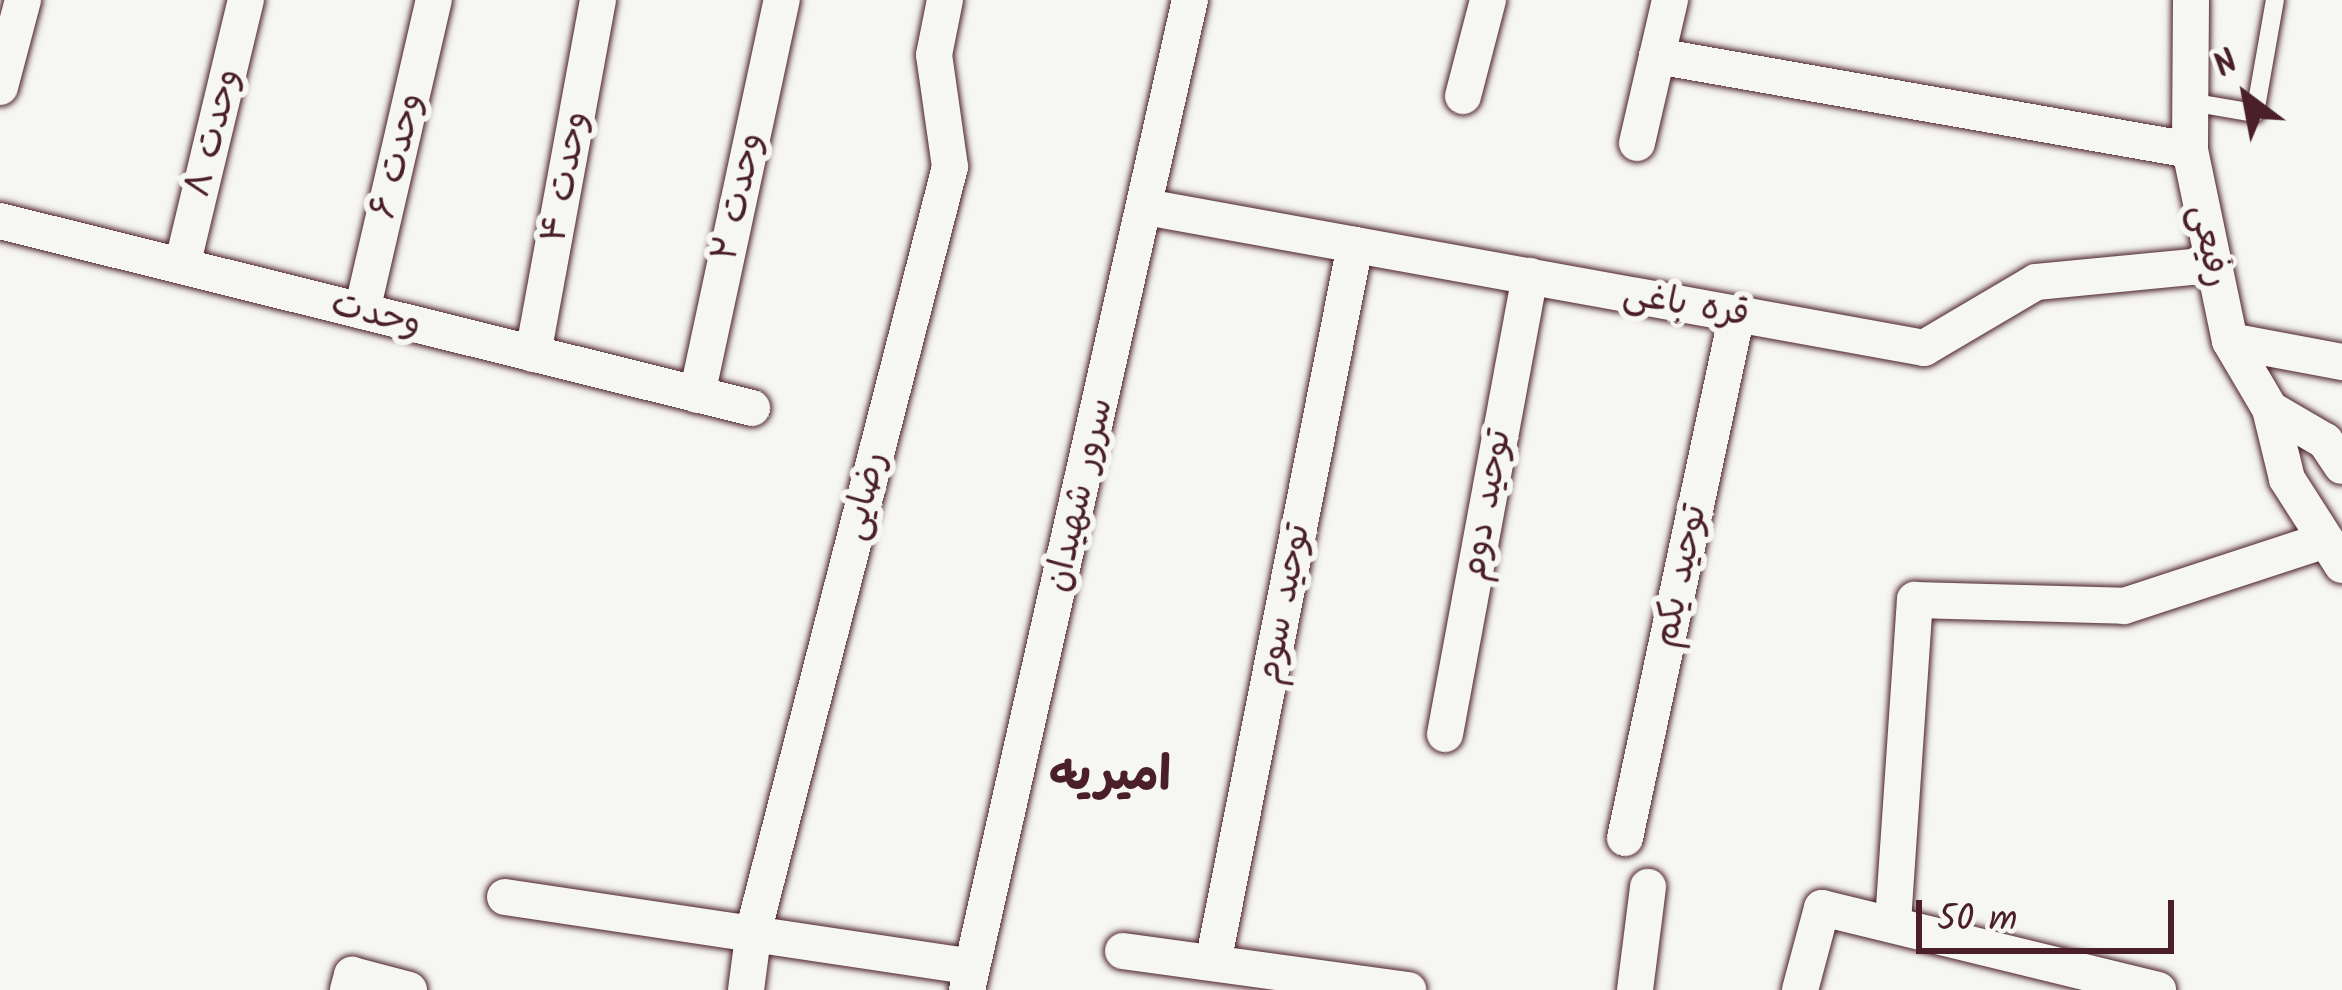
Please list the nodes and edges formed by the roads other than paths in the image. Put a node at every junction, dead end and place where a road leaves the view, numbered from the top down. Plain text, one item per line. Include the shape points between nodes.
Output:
1 (23, 0) edge
2 (246, 0) edge
3 (434, 0) edge
4 (598, 0) edge
5 (782, 0) edge
6 (945, 0) edge
7 (1190, 0) edge
8 (1488, 0) edge
9 (1670, 0) edge
10 (2191, 0) edge
11 (2275, 0) edge
12 (1657, 56) junction
13 (0, 87) edge
14 (1463, 96) dead end
15 (2190, 102) junction
16 (1637, 143) dead end
17 (2190, 150) junction
18 (1146, 207) junction
19 (0, 221) edge
20 (1355, 245) junction
21 (2211, 265) junction
22 (182, 266) junction
23 (1530, 276) junction
24 (362, 311) junction
25 (1737, 314) junction
26 (2230, 341) junction
27 (533, 354) junction
28 (2342, 362) edge
29 (697, 394) junction
30 (752, 408) dead end
31 (2270, 409) junction
32 (2342, 466) edge
33 (2332, 553) edge
34 (1445, 734) dead end
35 (1624, 838) dead end
36 (1648, 887) dead end
37 (506, 897) dead end
38 (1892, 922) junction
39 (754, 929) junction
40 (1123, 951) dead end
41 (1213, 963) junction
42 (970, 979) edge
43 (348, 990) edge
44 (410, 990) edge
45 (746, 990) edge
46 (1408, 990) edge
47 (1635, 990) edge
48 (1800, 990) edge
49 (2158, 990) edge

1 - 13 street
2 - 22 street, وحدت ۸
3 - 24 street, وحدت ۶
4 - 27 street, وحدت ۴
5 - 29 street, وحدت ۲
6 - 39 street, رضایی via 934,56 950,167
7 - 18 street, سرور شهیدان
8 - 14 street
9 - 12 street
10 - 15 street, رفیعی
11 - 15 lane via 2255,113
12 - 16 street
12 - 17 street
15 - 17 street, رفیعی
17 - 21 street, رفیعی
18 - 20 street, قره باغی
18 - 42 street, سرور شهیدان
19 - 22 street, وحدت
20 - 23 street, قره باغی
20 - 41 street, توحید سوم
21 - 25 street, قره باغی via 2036,282 1924,348
21 - 26 street, رفیعی
22 - 24 street, وحدت
23 - 25 street, قره باغی
23 - 34 street, توحید دوم
24 - 27 street, وحدت
25 - 35 street, توحید یکم
26 - 28 street
26 - 31 street, رفیعی
27 - 29 street, وحدت
29 - 30 street, وحدت
31 - 32 street, رفیعی via 2325,441
31 - 33 street, رفیعی via 2287,479
33 - 38 street via 2124,606 1915,600
36 - 47 street
37 - 39 street
38 - 48 street via 1822,908
38 - 49 street
39 - 42 street
39 - 45 street, رضایی
40 - 41 street
41 - 46 street
43 - 44 street via 352,975

